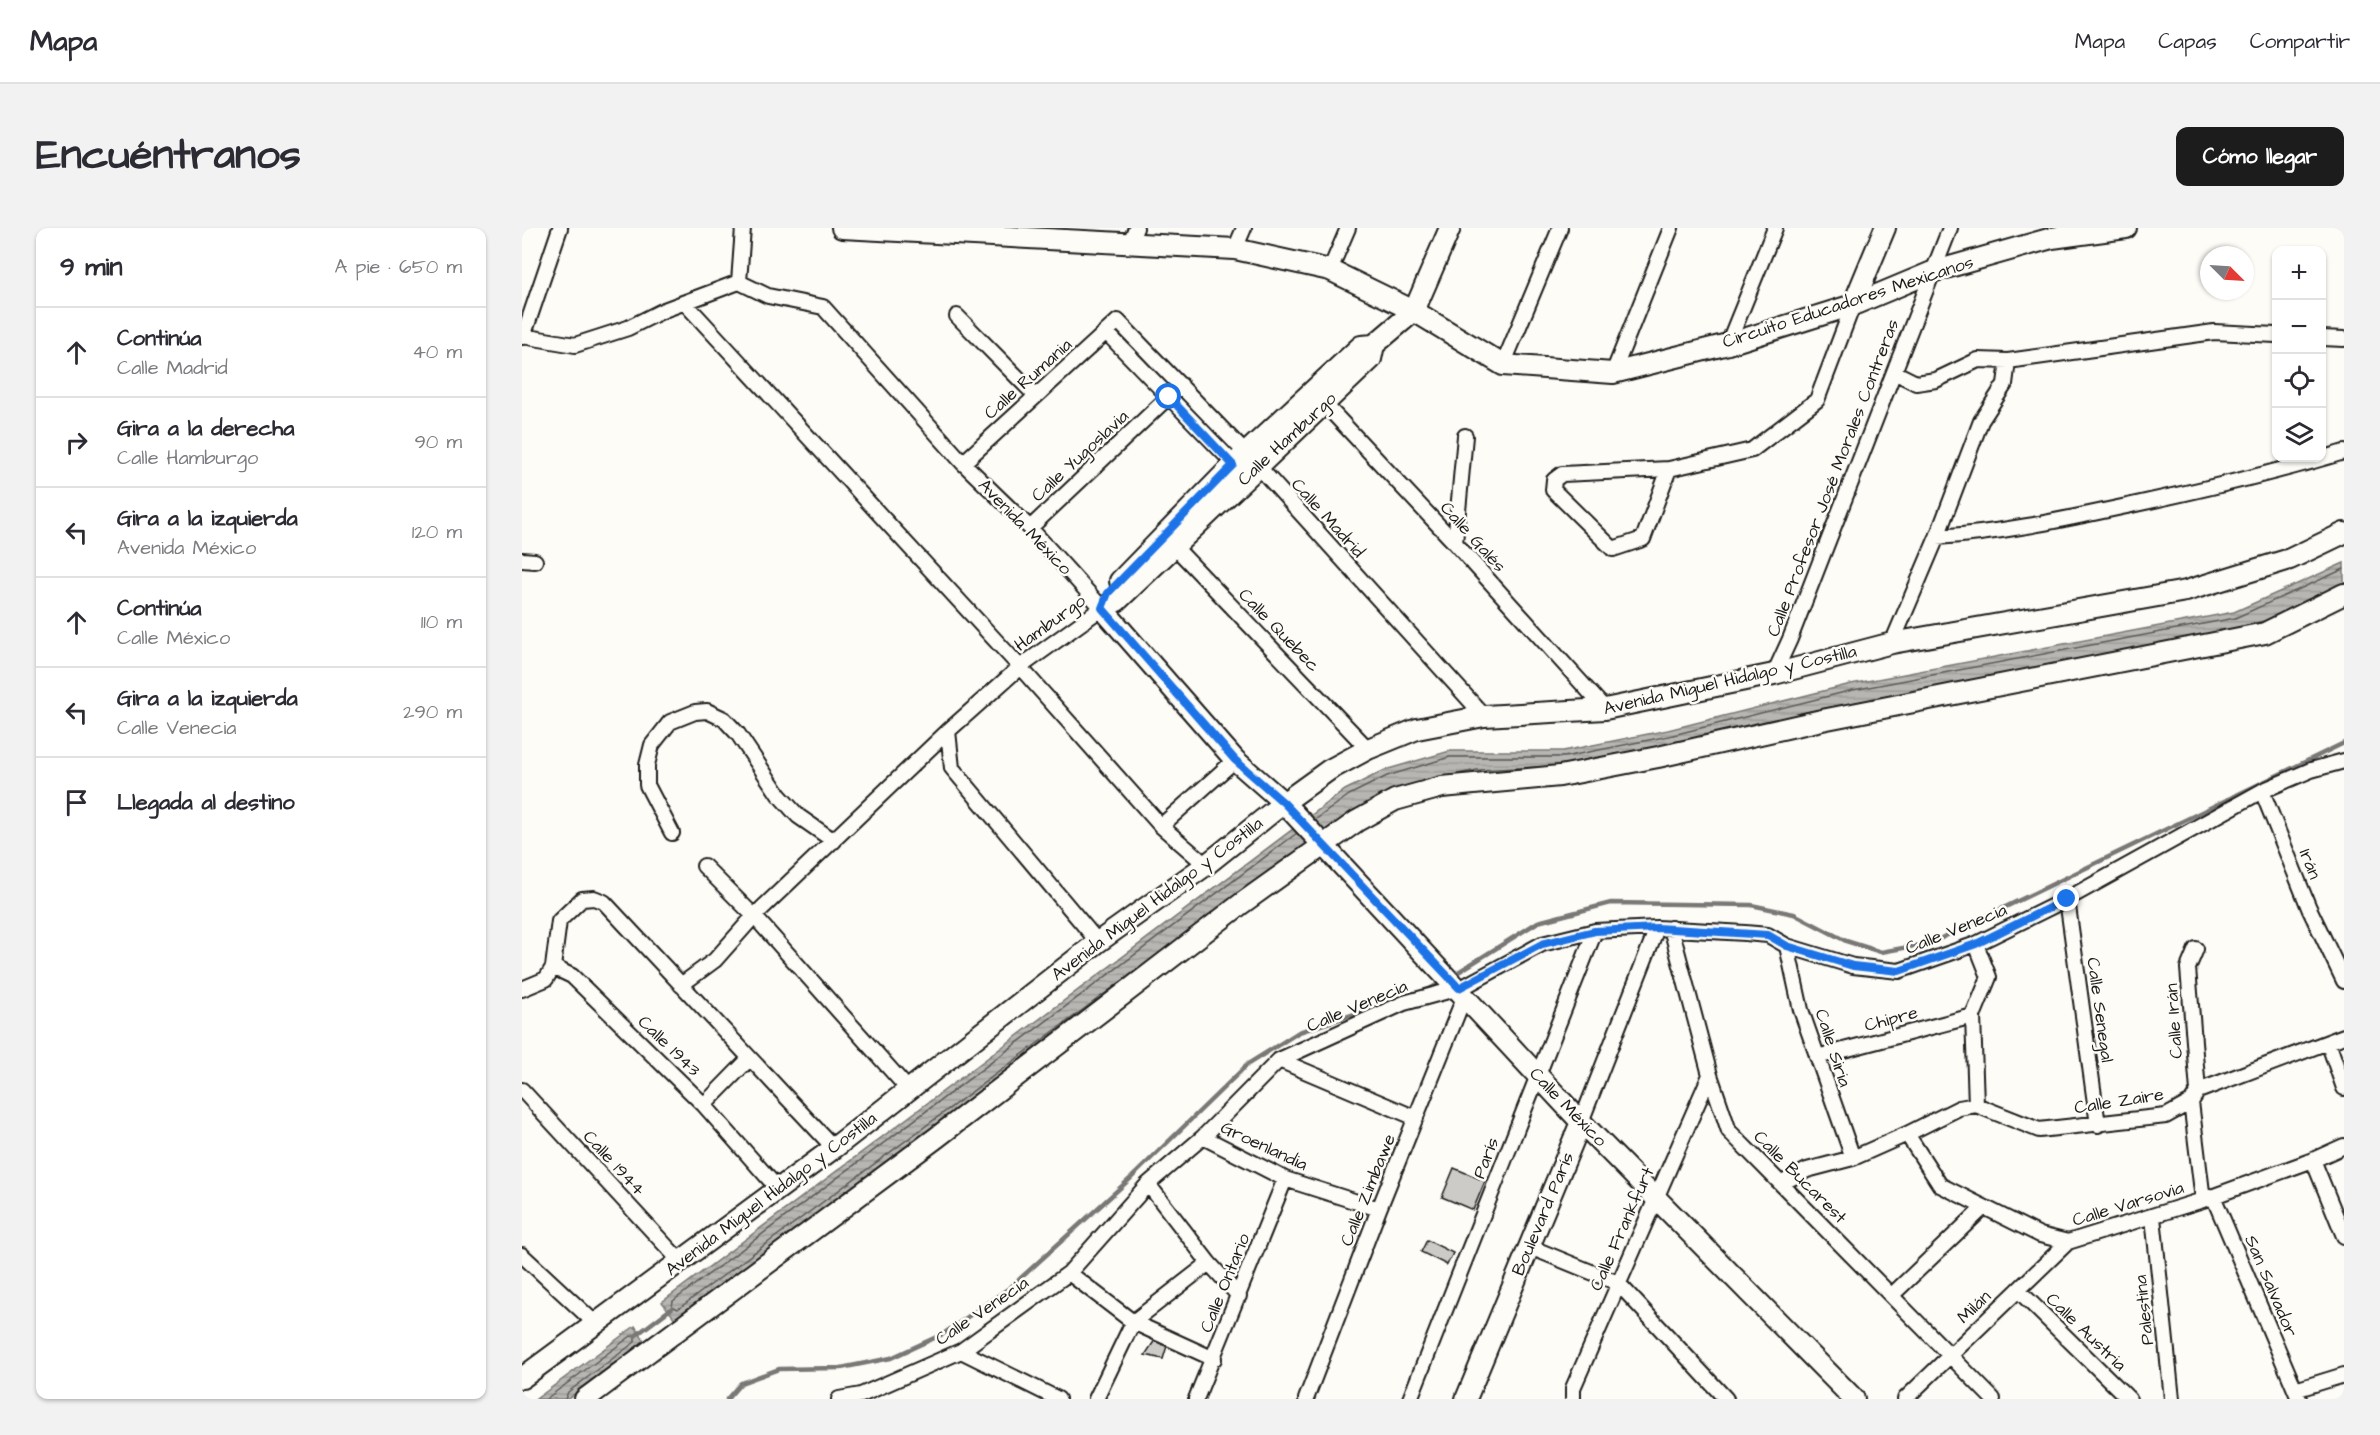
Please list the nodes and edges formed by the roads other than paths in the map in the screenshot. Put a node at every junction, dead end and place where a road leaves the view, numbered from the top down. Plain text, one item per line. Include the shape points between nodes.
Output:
1 (560, 228) edge
2 (743, 228) edge
3 (842, 228) edge
4 (1244, 228) edge
5 (1348, 228) edge
6 (1450, 228) edge
7 (1560, 228) edge
8 (1671, 228) edge
9 (1775, 228) edge
10 (1885, 228) edge
11 (1950, 228) edge
12 (2126, 228) edge
13 (872, 229) edge
14 (1030, 233) edge
15 (2051, 233) edge
16 (1133, 235) edge
17 (1235, 249) junction
18 (1330, 270) junction
19 (1932, 273) junction
20 (739, 282) junction
21 (685, 303) junction
22 (1853, 305) junction
23 (1414, 311) junction
24 (957, 316) dead end
25 (1118, 321) joint
26 (1106, 332) junction
27 (2272, 335) edge
28 (522, 337) edge
29 (2326, 338) edge
30 (2344, 339) edge
31 (1728, 344) junction
32 (2008, 361) junction
33 (1503, 365) junction
34 (1613, 373) junction
35 (1896, 373) junction
36 (1181, 385) junction
37 (1036, 396) junction
38 (1169, 397) junction
39 (1319, 398) junction
40 (1465, 436) dead end
41 (2344, 452) edge
42 (963, 463) junction
43 (1246, 465) junction
44 (1669, 469) junction
45 (1030, 528) junction
46 (2344, 533) edge
47 (1937, 537) junction
48 (1169, 540) junction
49 (1455, 543) junction
50 (2344, 594) edge
51 (1102, 608) junction
52 (1892, 643) junction
53 (1020, 668) junction
54 (1774, 674) junction
55 (1605, 709) junction
56 (1484, 716) junction
57 (948, 731) junction
58 (1368, 749) junction
59 (1235, 760) junction
60 (2344, 761) edge
61 (2262, 792) junction
62 (1286, 806) junction
63 (1161, 826) junction
64 (672, 833) dead end
65 (834, 841) junction
66 (1323, 844) junction
67 (1206, 865) junction
68 (704, 866) dead end
69 (2067, 899) junction
70 (754, 916) junction
71 (1657, 928) junction
72 (1671, 928) junction
73 (1595, 931) junction
74 (1098, 942) junction
75 (1976, 944) junction
76 (1787, 946) junction
77 (2196, 949) dead end
78 (553, 967) junction
79 (2344, 981) edge
80 (681, 985) junction
81 (522, 989) edge
82 (1460, 989) junction
83 (1973, 1016) junction
84 (2344, 1036) edge
85 (2328, 1042) junction
86 (1817, 1057) junction
87 (749, 1059) junction
88 (1279, 1060) junction
89 (1538, 1075) junction
90 (1710, 1075) junction
91 (2344, 1088) edge
92 (908, 1089) junction
93 (522, 1090) edge
94 (2195, 1096) junction
95 (704, 1105) junction
96 (1976, 1105) junction
97 (1416, 1118) junction
98 (1581, 1122) junction
99 (2098, 1125) junction
100 (1906, 1134) junction
101 (1203, 1137) junction
102 (2344, 1146) edge
103 (834, 1148) junction
104 (1853, 1158) junction
105 (2313, 1160) junction
106 (1286, 1179) junction
107 (1782, 1183) junction
108 (1148, 1184) junction
109 (778, 1189) junction
110 (1656, 1197) junction
111 (2208, 1198) junction
112 (1984, 1207) junction
113 (1379, 1209) junction
114 (2153, 1217) junction
115 (2344, 1236) edge
116 (2068, 1242) junction
117 (1530, 1247) junction
118 (522, 1255) edge
119 (680, 1261) junction
120 (1209, 1263) junction
121 (1069, 1274) junction
122 (1618, 1283) junction
123 (2018, 1290) junction
124 (1892, 1295) junction
125 (1239, 1296) junction
126 (1133, 1322) junction
127 (596, 1324) junction
128 (961, 1351) junction
129 (1950, 1355) junction
130 (1214, 1359) junction
131 (2344, 1375) edge
132 (522, 1378) edge
133 (1573, 1394) edge
134 (2297, 1395) edge
135 (861, 1397) edge
136 (585, 1399) edge
137 (839, 1399) edge
138 (1058, 1399) edge
139 (1096, 1399) edge
140 (1196, 1399) edge
141 (1306, 1399) edge
142 (1410, 1399) edge
143 (1466, 1399) edge
144 (1583, 1399) edge
145 (1726, 1399) edge
146 (1854, 1399) edge
147 (1905, 1399) edge
148 (1993, 1399) edge
149 (2129, 1399) edge
150 (2172, 1399) edge

1 - 28 street
2 - 20 street
3 - 13 main road, Circuito Educadores Mexicanos
4 - 17 street
5 - 18 street
6 - 23 main road
7 - 33 street
8 - 34 street
9 - 31 street
10 - 22 main road
11 - 19 street, Calle Profesor José Morales Contreras
12 - 15 main road, Circuito Educadores Mexicanos
13 - 14 main road, Circuito Educadores Mexicanos
14 - 16 main road, Circuito Educadores Mexicanos
15 - 19 main road, Circuito Educadores Mexicanos
16 - 17 main road, Circuito Educadores Mexicanos
17 - 18 main road, Circuito Educadores Mexicanos
18 - 23 main road, Circuito Educadores Mexicanos
19 - 22 main road, Circuito Educadores Mexicanos
19 - 35 street, Calle Profesor José Morales Contreras
20 - 21 street
20 - 42 street, Avenida México via 768,296 823,307
21 - 28 street via 628,328 575,345
21 - 53 street
22 - 31 main road, Circuito Educadores Mexicanos
22 - 44 street via 1817,400 1752,450
23 - 33 main road, Circuito Educadores Mexicanos
23 - 39 main road, Calle Hamburgo via 1374,345 1371,359
24 - 37 street
25 - 26 street, Calle Rumania
25 - 36 street, Calle Madrid
26 - 37 street, Calle Rumania
26 - 38 street, Calle Madrid
27 - 32 street via 2214,332
29 - 30 street
31 - 34 main road, Circuito Educadores Mexicanos
32 - 35 street via 1978,360 1936,380 1916,382
32 - 47 street via 2005,384 1981,421
33 - 34 main road, Circuito Educadores Mexicanos
35 - 54 street, Calle Profesor José Morales Contreras
36 - 38 street, Calle Yugoslavia
36 - 43 street, Calle Madrid
37 - 42 street, Calle Rumania
38 - 43 street, Calle Madrid
38 - 45 street, Calle Yugoslavia
39 - 43 main road, Calle Hamburgo
39 - 49 street, Calle Galés
40 - 49 street
41 - 47 street via 2270,475 2093,513 1986,534
42 - 45 street, Avenida México
43 - 48 main road, Calle Hamburgo
43 - 56 street, Calle Madrid
44 - 44 street via 1643,539 1613,549 1553,490 1554,480 1562,474
45 - 51 street, Avenida México
46 - 52 main road, Avenida Miguel Hidalgo y Costilla via 2290,559 2186,591
47 - 52 street
48 - 51 main road, Calle Hamburgo via 1117,601
48 - 58 street, Calle Quebec
49 - 55 street, Calle Galés
50 - 66 main road via 2265,633 1822,720 1658,758 1560,776 1442,787 1395,800
51 - 53 street, Hamburgo
51 - 59 main road, Avenida México
52 - 54 main road, Avenida Miguel Hidalgo y Costilla
53 - 57 street, Hamburgo
53 - 63 street
54 - 55 main road, Avenida Miguel Hidalgo y Costilla
55 - 56 main road, Avenida Miguel Hidalgo y Costilla
56 - 58 main road, Avenida Miguel Hidalgo y Costilla via 1417,729
57 - 65 street, Hamburgo
57 - 74 street via 952,768
58 - 62 main road, Avenida Miguel Hidalgo y Costilla via 1329,770
59 - 62 main road, Avenida México
59 - 63 street
60 - 61 street, Calle Venecia via 2311,770
61 - 69 street, Calle Venecia
61 - 79 street, Irán via 2309,908
62 - 66 main road, Calle México
62 - 67 main road, Avenida Miguel Hidalgo y Costilla
63 - 67 street
64 - 65 street via 647,785 652,745 670,722 707,711 724,719 738,734 798,816
65 - 70 street, Hamburgo
66 - 82 main road, Calle México
66 - 136 main road
67 - 74 main road, Avenida Miguel Hidalgo y Costilla
68 - 70 street
69 - 75 street, Calle Venecia
69 - 99 street, Calle Senegal
70 - 80 street, Hamburgo via 715,960
70 - 92 street
71 - 72 street, Calle Venecia
71 - 73 street, Calle Venecia
71 - 98 street, Boulevard París
72 - 76 street, Calle Venecia via 1768,935
72 - 90 street, Calle Bucarest
73 - 82 street, Calle Venecia via 1542,944
73 - 89 street, París
74 - 92 main road, Avenida Miguel Hidalgo y Costilla
75 - 76 street, Calle Venecia via 1899,971 1853,966
75 - 83 street via 1989,977
76 - 86 street, Calle Siria
77 - 94 street, Calle Irán via 2188,968
78 - 80 street via 559,921 582,899 594,898 604,902
78 - 81 street via 546,979
78 - 95 street, Calle 1943 via 572,976
80 - 87 street
82 - 88 street, Calle Venecia via 1404,1003
82 - 89 main road, Calle México
82 - 97 street, Calle Zimbawe
83 - 86 street, Chipre
83 - 96 street
84 - 85 street, Calle Zaire
85 - 91 street
85 - 94 street, Calle Zaire
86 - 104 street, Calle Siria
87 - 95 street
87 - 103 street
88 - 97 street
88 - 101 street, Calle Venecia
89 - 98 main road, Calle México
89 - 142 street, París
90 - 107 street, Calle Bucarest via 1729,1131
90 - 110 street, Calle Frankfurt
92 - 103 main road, Avenida Miguel Hidalgo y Costilla
93 - 119 street, Calle 1944
94 - 99 street, Calle Zaire via 2166,1116
94 - 111 street, Calle Irán
95 - 109 street, Calle 1943
96 - 99 street, Calle Zaire via 2039,1130
96 - 100 street via 1959,1108
97 - 113 street, Calle Zimbawe
98 - 110 main road, Calle México
98 - 117 main road, Boulevard París
100 - 104 street
100 - 112 street, Calle Varsovia via 1940,1185
101 - 106 street, Groenlandia
101 - 108 street, Calle Venecia
102 - 105 street, Calle Varsovia
103 - 109 main road, Avenida Miguel Hidalgo y Costilla
104 - 107 street via 1808,1170
105 - 111 street, Calle Varsovia
105 - 115 street
106 - 113 street, Groenlandia
106 - 125 street, Calle Ontario
107 - 124 street, Calle Bucarest
108 - 120 street
108 - 121 street, Calle Venecia
109 - 119 main road, Avenida Miguel Hidalgo y Costilla
110 - 122 street, Calle Frankfurt
110 - 146 main road, Calle México
111 - 114 street, Calle Varsovia
111 - 134 street, San Salvador
112 - 116 street, Calle Varsovia via 2040,1235
112 - 124 street
113 - 141 street, Calle Zimbawe
114 - 116 street, Calle Varsovia
114 - 150 street, Palestina
116 - 123 street, Milán
117 - 122 street
117 - 143 main road, Boulevard París
118 - 127 street
119 - 127 main road, Avenida Miguel Hidalgo y Costilla
120 - 125 street
120 - 126 street
121 - 126 street
121 - 128 street, Calle Venecia
122 - 133 street, Calle Frankfurt
122 - 145 street
123 - 129 street, Milán
123 - 149 street, Calle Austria
124 - 129 street, Calle Bucarest
125 - 130 street, Calle Ontario
126 - 130 street
126 - 139 street
127 - 132 main road, Avenida Miguel Hidalgo y Costilla
128 - 135 street, Calle Venecia
128 - 138 street
129 - 147 street, Milán
129 - 148 street, Calle Bucarest
130 - 140 street, Calle Ontario
131 - 134 street
133 - 144 street
135 - 137 street, Calle Venecia

